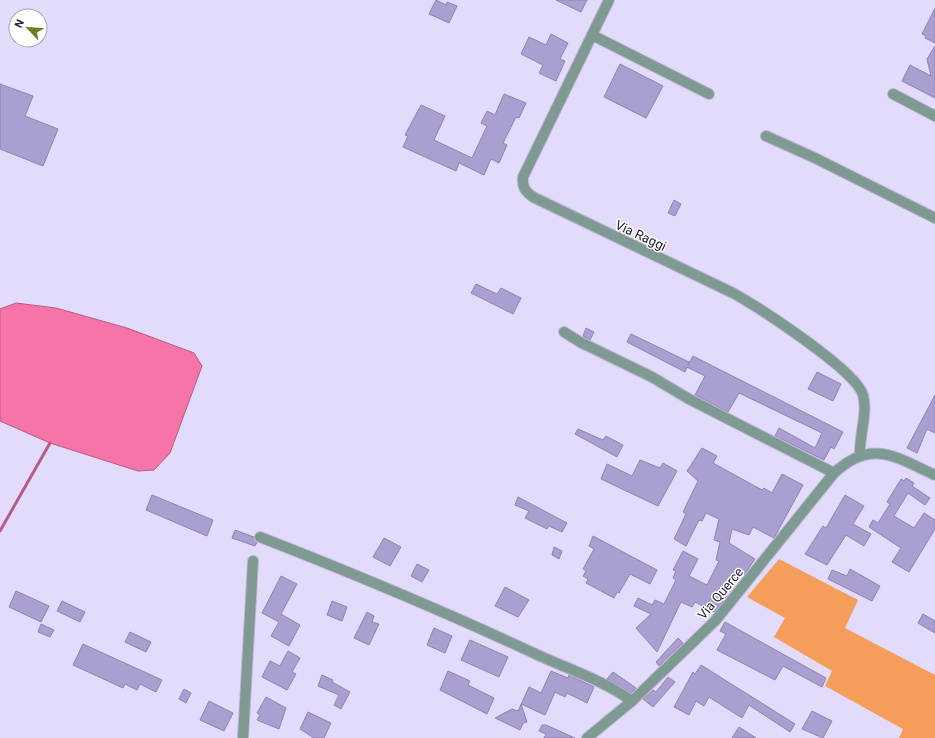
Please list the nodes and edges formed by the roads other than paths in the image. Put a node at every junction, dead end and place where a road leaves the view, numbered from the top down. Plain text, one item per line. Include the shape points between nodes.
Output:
1 (609, 0) edge
2 (592, 35) junction
3 (709, 94) dead end
4 (893, 94) dead end
5 (935, 116) edge
6 (766, 136) dead end
7 (935, 218) edge
8 (564, 332) dead end
9 (860, 455) junction
10 (834, 473) junction
11 (935, 475) edge
12 (260, 537) dead end
13 (253, 561) dead end
14 (632, 701) junction
15 (243, 738) edge
16 (587, 738) edge

1 - 2 street, Via Raggi
2 - 3 street
2 - 9 street, Via Raggi via 523,177 527,193 733,293 764,311 847,372 862,392 865,402 859,440
4 - 5 street
6 - 7 street
8 - 10 street
9 - 10 street, Via Querce via 844,463
9 - 11 street via 874,452 896,458
10 - 14 street, Via Querce via 715,621
12 - 14 street via 372,580 598,681
13 - 15 street
14 - 16 street, Via Querce

